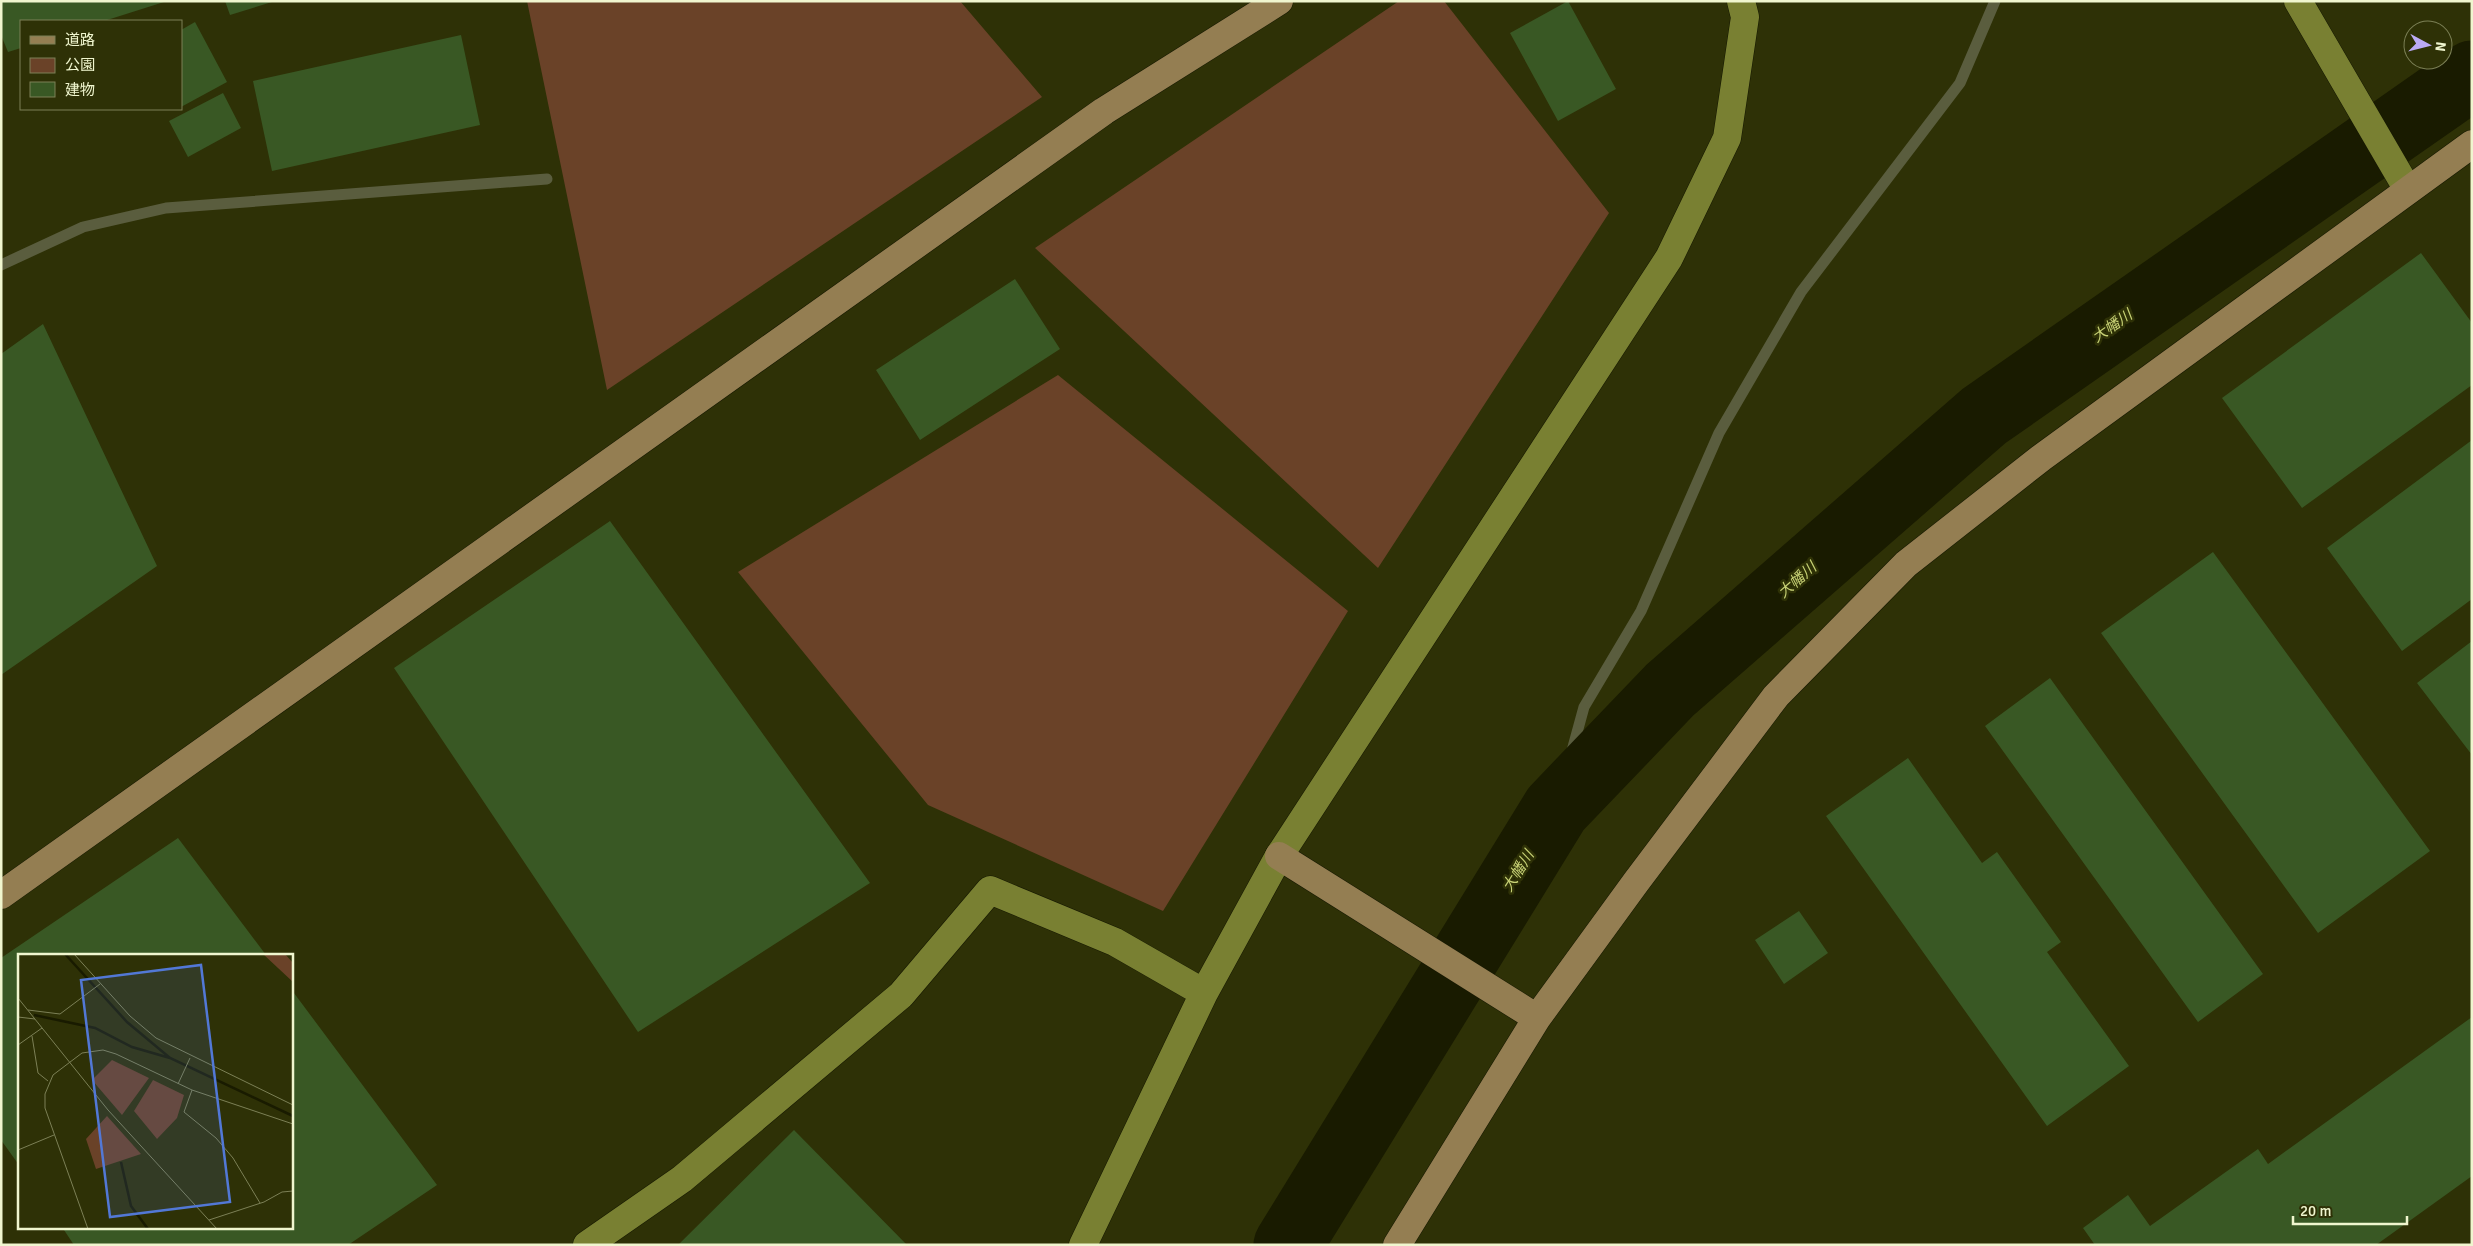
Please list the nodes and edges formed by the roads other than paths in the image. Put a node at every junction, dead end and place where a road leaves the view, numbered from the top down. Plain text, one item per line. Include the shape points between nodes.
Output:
1 (1279, 1) edge
2 (1741, 1) edge
3 (2298, 1) edge
4 (2472, 144) edge
5 (2408, 190) junction
6 (1279, 856) junction
7 (1, 895) edge
8 (1204, 993) junction
9 (1537, 1018) junction
10 (586, 1245) edge
11 (1083, 1245) edge
12 (1397, 1245) edge

1 - 7 street via 1104,111
2 - 6 street via 1745,17 1727,138 1669,258
3 - 5 street
4 - 5 street
5 - 9 street via 2041,458 1906,564 1776,696
6 - 8 street
6 - 9 street
8 - 10 street via 1116,942 990,890 901,996 682,1179
8 - 11 street
9 - 12 street

